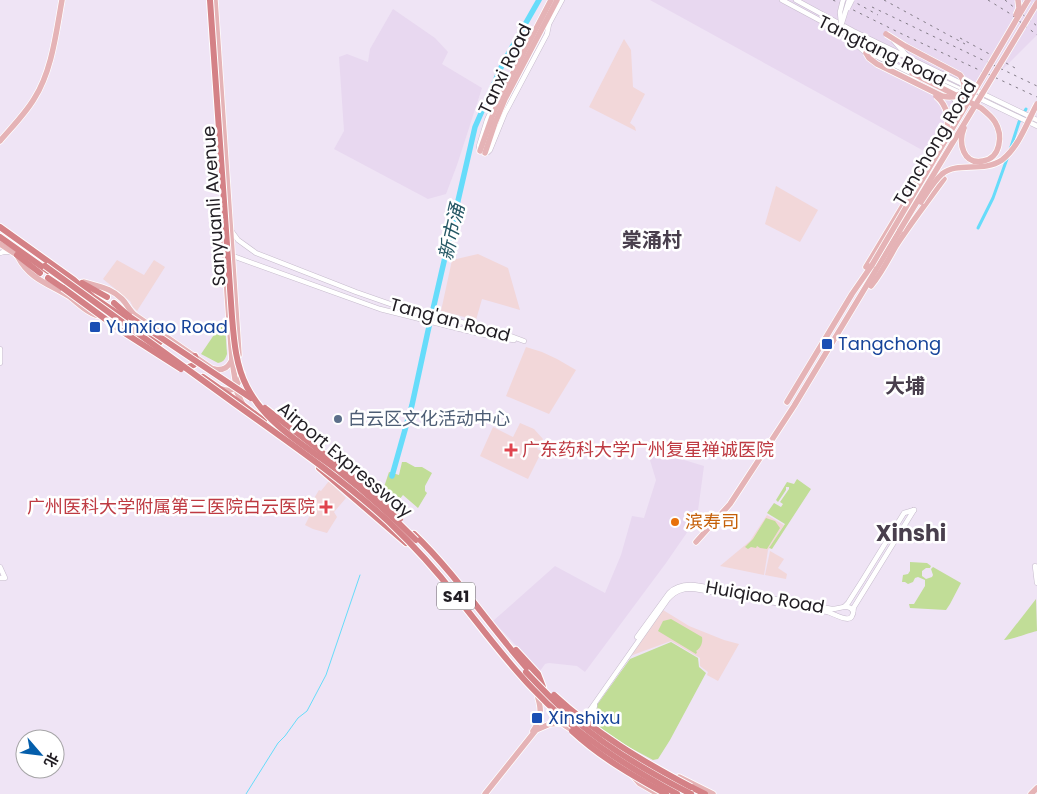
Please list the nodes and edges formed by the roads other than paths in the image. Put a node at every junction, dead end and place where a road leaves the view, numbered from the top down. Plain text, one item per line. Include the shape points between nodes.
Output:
1 (61, 0) edge
2 (208, 0) edge
3 (215, 0) edge
4 (550, 0) edge
5 (557, 0) edge
6 (562, 0) edge
7 (782, 0) edge
8 (796, 0) edge
9 (843, 0) edge
10 (849, 0) edge
11 (852, 0) edge
12 (1018, 0) edge
13 (1028, 0) edge
14 (1037, 3) edge
15 (841, 26) junction
16 (1009, 32) junction
17 (886, 34) joint
18 (849, 36) junction
19 (210, 41) junction
20 (218, 41) junction
21 (866, 53) junction
22 (908, 57) junction
23 (912, 74) junction
24 (928, 89) junction
25 (947, 93) junction
26 (986, 102) junction
27 (1037, 104) edge
28 (973, 109) junction
29 (988, 114) junction
30 (1037, 120) edge
31 (1037, 126) edge
32 (0, 135) edge
33 (0, 141) edge
34 (486, 142) junction
35 (482, 152) junction
36 (938, 153) junction
37 (923, 167) joint
38 (944, 179) dead end
39 (0, 227) edge
40 (230, 230) junction
41 (900, 230) junction
42 (0, 233) edge
43 (0, 237) edge
44 (0, 244) edge
45 (10, 244) junction
46 (0, 253) edge
47 (224, 253) junction
48 (17, 255) junction
49 (232, 255) junction
50 (40, 273) dead end
51 (48, 278) dead end
52 (74, 280) junction
53 (852, 294) junction
54 (107, 297) dead end
55 (859, 298) junction
56 (114, 303) dead end
57 (107, 313) junction
58 (0, 349) edge
59 (196, 356) junction
60 (232, 360) junction
61 (0, 363) edge
62 (188, 367) junction
63 (212, 368) junction
64 (218, 373) junction
65 (242, 373) junction
66 (211, 382) junction
67 (236, 386) junction
68 (221, 389) junction
69 (231, 400) junction
70 (787, 402) dead end
71 (243, 405) junction
72 (259, 405) junction
73 (253, 412) junction
74 (378, 503) junction
75 (416, 540) junction
76 (696, 542) dead end
77 (1035, 566) dead end
78 (0, 567) edge
79 (0, 578) edge
80 (1037, 583) edge
81 (687, 587) junction
82 (843, 607) junction
83 (853, 611) junction
84 (841, 617) junction
85 (534, 690) junction
86 (538, 698) junction
87 (596, 702) junction
88 (578, 721) junction
89 (570, 727) junction
90 (577, 733) junction
91 (597, 735) junction
92 (646, 768) junction
93 (630, 770) junction
94 (1037, 788) edge
95 (692, 792) edge
96 (484, 794) edge
97 (658, 794) edge
98 (666, 794) edge
99 (676, 794) edge
100 (705, 794) edge
101 (713, 794) edge
102 (1031, 794) edge

1 - 32 main road via 40,81 28,103
1 - 33 main road via 51,56 41,87 33,102
2 - 19 main road, Sanyuanli Avenue
2 - 75 highway, Airport Expressway / S41, bridge via 232,323 240,370 252,396 272,420 366,494
3 - 20 main road, Sanyuanli Avenue
4 - 34 main road, Tanxi Road via 501,96
4 - 35 street via 487,120 479,146
5 - 34 main road, Tanxi Road
6 - 35 street via 490,150
7 - 18 street, Tangtang Road
8 - 22 street, Tangtang Road
9 - 15 street, bridge
10 - 15 street, bridge
11 - 15 street, bridge
12 - 16 main road, bridge via 1018,11
13 - 16 main road, Tanchong Road, bridge
14 - 28 main road, Tanchong Road, bridge
15 - 21 street, bridge
16 - 36 main road, Tanchong Road, bridge
17 - 22 street
17 - 24 main road, bridge via 956,72 964,82 961,93 949,98
18 - 25 street via 873,57
18 - 26 street, Tangtang Road
19 - 20 main road
19 - 47 main road, Sanyuanli Avenue
20 - 40 main road, Sanyuanli Avenue
21 - 23 street, bridge
21 - 24 main road, bridge via 878,64
22 - 30 street, Tangtang Road
23 - 26 street, bridge
23 - 29 main road, bridge
24 - 36 main road, bridge via 942,100 947,111 946,136
25 - 29 street
25 - 37 street via 956,99 957,109
26 - 31 street, Tangtang Road
27 - 41 main road, bridge via 1015,145 1003,159 989,166 954,169 942,174
28 - 29 main road, bridge via 962,134 961,146 968,157 978,162 990,159 999,145 998,127
28 - 41 main road, Tanchong Road, bridge
34 - 35 main road, Tanxi Road
36 - 53 main road, Tanchong Road, bridge
37 - 53 main road
38 - 55 main road via 878,277
39 - 52 highway
40 - 49 main road, Sanyuanli Avenue
40 - 49 street, Tang'an Road via 241,244 266,258 396,306 497,331 524,341 494,337 373,307
41 - 55 main road, Tanchong Road
42 - 69 highway, Airport Expressway / S41, bridge
43 - 45 highway
44 - 48 main road
45 - 48 main road
45 - 57 highway
46 - 48 street
47 - 49 street, Tang'an Road
47 - 60 main road, Sanyuanli Avenue
48 - 50 highway
48 - 57 main road via 28,271 47,285 94,314
49 - 65 main road, Sanyuanli Avenue
51 - 69 highway, bridge via 128,335
52 - 54 highway
52 - 59 main road via 108,289 122,299 135,315
52 - 74 highway, bridge via 94,297 242,397 349,484
53 - 70 main road
55 - 76 main road via 730,504
56 - 75 highway, bridge via 242,391 339,465 390,508
57 - 62 highway
58 - 61 street
59 - 62 highway via 194,365
59 - 63 main road
60 - 63 main road via 225,369
60 - 67 main road, Sanyuanli Avenue
62 - 66 highway
63 - 64 main road
64 - 66 highway via 218,380
64 - 67 main road
65 - 67 main road
65 - 72 main road, Sanyuanli Avenue via 243,381
66 - 68 highway
67 - 68 main road via 230,390
67 - 71 main road, Sanyuanli Avenue
67 - 72 main road
68 - 71 highway
69 - 85 highway, Airport Expressway / S41, bridge via 346,485 412,544
71 - 73 highway
72 - 73 highway via 250,404
72 - 74 main road
73 - 86 highway via 417,554
74 - 88 highway via 429,549 505,643 534,670 543,687
75 - 95 highway, Airport Expressway / S41, bridge via 556,704 640,766
77 - 80 street
78 - 79 street via 5,578
81 - 82 street, Huiqiao Road via 700,586 832,609
81 - 84 street, Huiqiao Road
81 - 87 street via 668,599
81 - 88 street via 676,587 666,596
82 - 83 street via 848,606
82 - 83 street via 904,513 914,510
82 - 84 street
83 - 84 street via 849,619
85 - 98 highway, bridge via 590,747
85 - 99 highway, Airport Expressway / S41, bridge via 564,720 598,746
86 - 89 highway
86 - 96 main road via 541,712 535,729
87 - 88 street
87 - 91 street via 592,720
88 - 89 street
88 - 91 highway
89 - 90 highway
90 - 93 highway
90 - 96 main road via 563,724 536,730
91 - 92 highway
92 - 95 highway
92 - 101 main road via 663,769
93 - 97 main road via 639,783
93 - 99 highway
94 - 102 main road
95 - 100 highway

